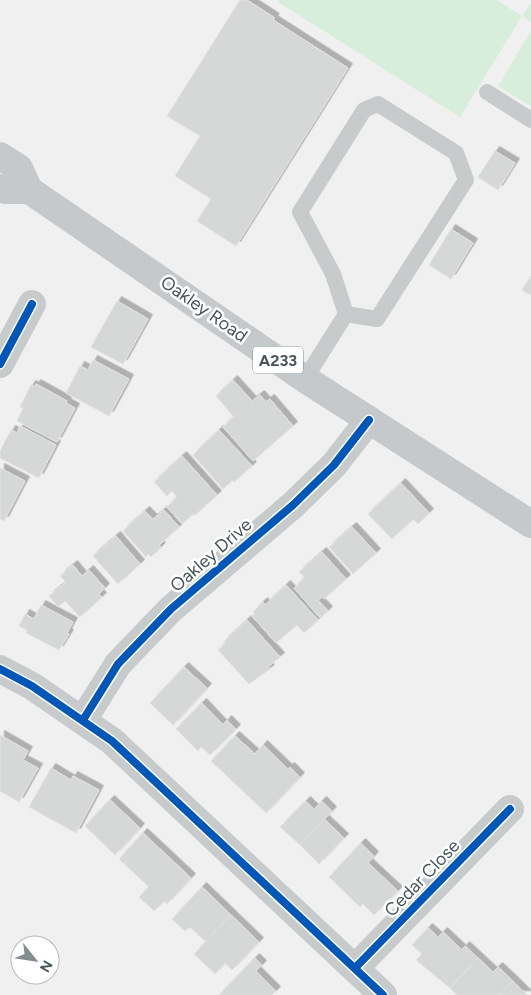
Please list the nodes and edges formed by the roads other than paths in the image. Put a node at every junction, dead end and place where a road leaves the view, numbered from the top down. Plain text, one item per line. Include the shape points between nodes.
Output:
1 (487, 92) dead end
2 (531, 120) edge
3 (0, 156) edge
4 (0, 188) edge
5 (29, 190) junction
6 (32, 304) dead end
7 (346, 314) junction
8 (0, 364) edge
9 (305, 379) junction
10 (369, 420) junction
11 (531, 524) edge
12 (0, 668) edge
13 (84, 720) junction
14 (510, 809) dead end
15 (355, 968) junction
16 (383, 995) edge

1 - 2 lane
3 - 5 main road via 19,168
4 - 5 main road
5 - 9 main road, Oakley Road / A233
6 - 8 street
7 - 7 lane via 333,274 300,212 364,110 378,104 456,153 466,180 378,319
7 - 9 lane
9 - 10 main road, Oakley Road / A233
10 - 11 main road, Oakley Road / A233
10 - 13 street, Oakley Drive via 334,464 293,505 171,609 118,664
12 - 13 street
13 - 15 street via 112,741
14 - 15 street, Cedar Close
15 - 16 street

